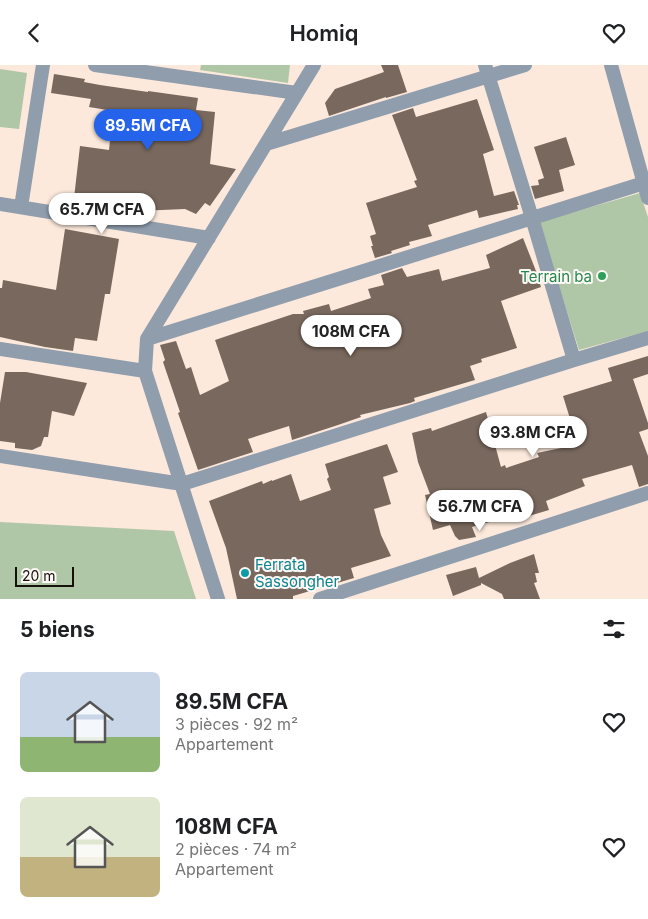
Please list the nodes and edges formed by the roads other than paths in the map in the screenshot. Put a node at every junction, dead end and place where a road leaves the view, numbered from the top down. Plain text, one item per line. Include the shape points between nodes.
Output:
1 (43, 65) edge
2 (95, 65) edge
3 (314, 65) edge
4 (525, 65) edge
5 (611, 65) edge
6 (193, 71) edge
7 (486, 71) edge
8 (297, 93) junction
9 (266, 144) junction
10 (644, 183) junction
11 (648, 199) edge
12 (0, 204) edge
13 (21, 207) junction
14 (532, 218) junction
15 (208, 238) junction
16 (648, 338) edge
17 (147, 339) junction
18 (0, 349) edge
19 (574, 360) junction
20 (145, 371) junction
21 (0, 456) edge
22 (182, 484) junction
23 (648, 493) edge
24 (218, 599) edge
25 (320, 599) edge

1 - 13 street
2 - 6 street
3 - 8 street
4 - 7 street
5 - 10 street
6 - 8 street
7 - 9 street
7 - 14 street
8 - 9 street
9 - 15 street
10 - 11 street
10 - 14 street
12 - 13 street
13 - 15 street
14 - 17 street
14 - 19 street
15 - 17 street
16 - 19 street
17 - 20 street
18 - 20 street
19 - 22 street
20 - 22 street
21 - 22 street
22 - 24 street
23 - 25 street

